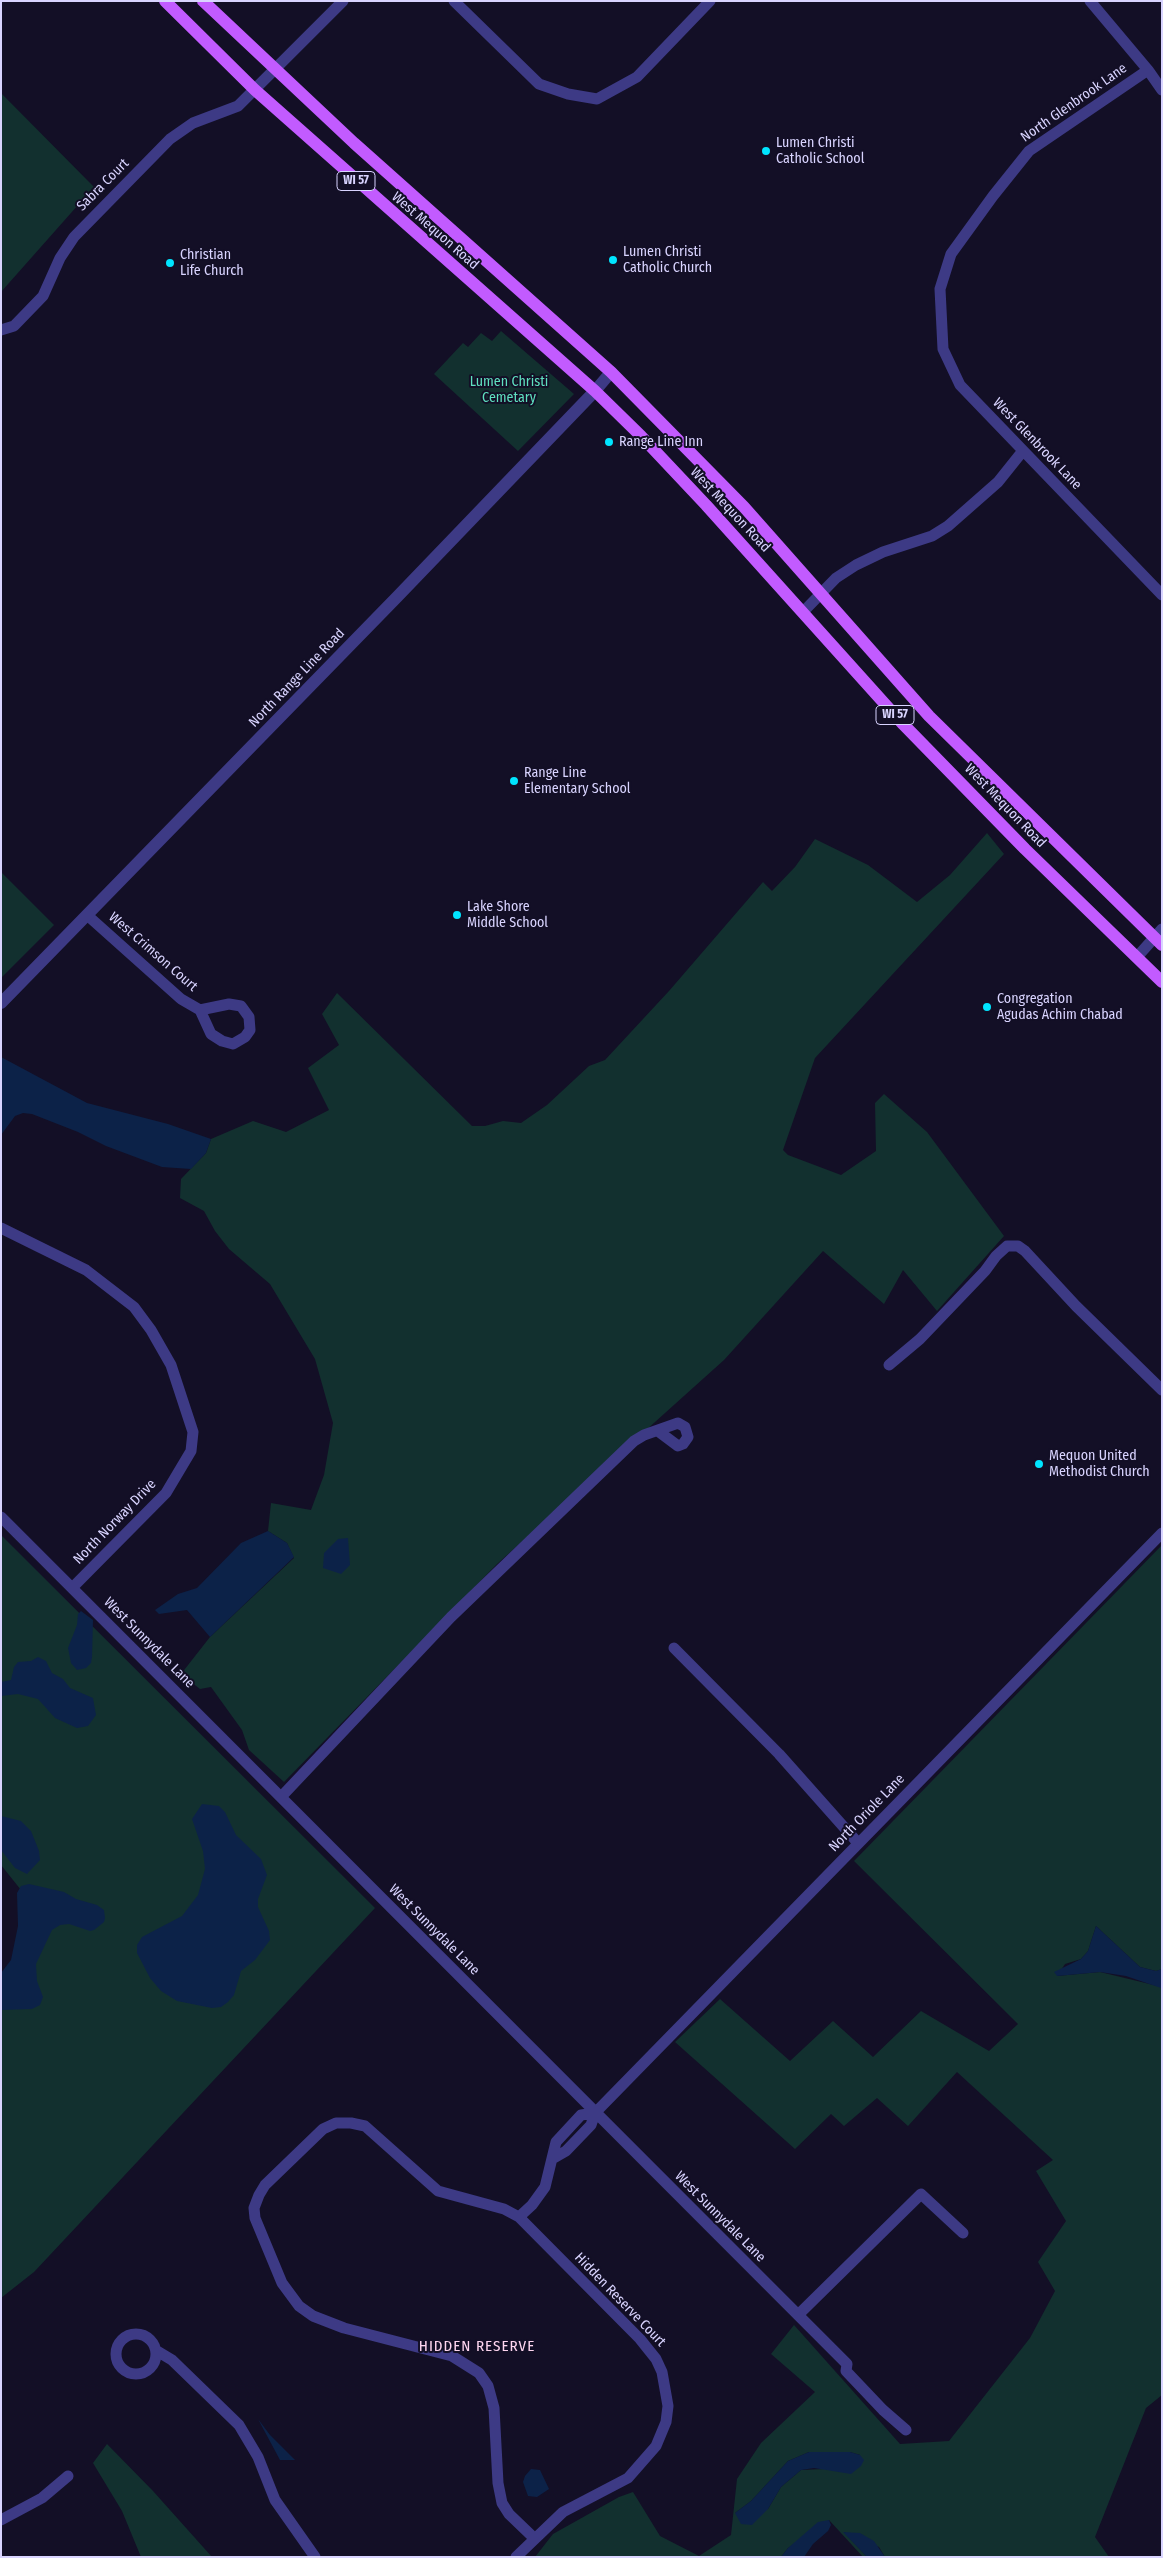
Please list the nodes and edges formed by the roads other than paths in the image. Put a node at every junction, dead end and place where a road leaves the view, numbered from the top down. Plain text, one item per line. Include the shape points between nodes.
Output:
1 (164, 1) edge
2 (203, 1) edge
3 (343, 1) edge
4 (454, 1) edge
5 (710, 1) edge
6 (1090, 1) edge
7 (275, 69) junction
8 (1148, 70) junction
9 (255, 90) junction
10 (1162, 90) edge
11 (940, 289) joint
12 (1, 330) edge
13 (611, 372) junction
14 (595, 391) junction
15 (1022, 452) junction
16 (820, 594) junction
17 (1162, 595) edge
18 (803, 612) junction
19 (87, 915) junction
20 (1159, 937) edge
21 (1137, 957) junction
22 (1162, 982) edge
23 (1, 1003) edge
24 (200, 1010) junction
25 (1, 1228) edge
26 (888, 1364) dead end
27 (1162, 1390) edge
28 (658, 1431) dead end
29 (1, 1517) edge
30 (1162, 1533) edge
31 (73, 1587) junction
32 (674, 1648) dead end
33 (281, 1797) junction
34 (858, 1843) junction
35 (595, 2113) junction
36 (519, 2217) junction
37 (963, 2233) dead end
38 (798, 2315) junction
39 (157, 2351) dead end
40 (906, 2430) dead end
41 (68, 2476) dead end
42 (1, 2520) edge
43 (534, 2538) junction
44 (315, 2557) edge
45 (516, 2557) edge

1 - 9 main road, West Mequon Road / WI 57
2 - 7 main road, West Mequon Road / WI 57
3 - 7 street, Sabra Court
4 - 5 street via 539,84 597,99 637,77
6 - 8 street
7 - 9 street, Sabra Court
7 - 13 main road, West Mequon Road / WI 57
8 - 10 street
8 - 11 street, North Glenbrook Lane via 1029,151 951,254
9 - 12 street, Sabra Court via 238,106 193,123 170,140 74,237 60,258 43,296 14,326
9 - 14 main road, West Mequon Road / WI 57
11 - 15 street, West Glenbrook Lane via 943,349 960,385
13 - 14 street, North Range Line Road
13 - 16 main road, West Mequon Road / WI 57 via 714,475
14 - 18 main road, West Mequon Road / WI 57 via 706,505
14 - 19 street, North Range Line Road
15 - 16 street via 998,482 948,526 932,536 883,552 856,565
15 - 17 street, West Glenbrook Lane
16 - 18 street
16 - 20 main road, West Mequon Road / WI 57 via 929,716
18 - 21 main road, West Mequon Road / WI 57 via 909,730
19 - 23 street, North Range Line Road
19 - 24 street, West Crimson Court via 181,999
20 - 21 street
21 - 22 main road, West Mequon Road / WI 57
24 - 24 street, West Crimson Court via 211,1034 222,1041 233,1044 250,1030 249,1017 241,1006 229,1004
25 - 31 street, North Norway Drive via 86,1270 134,1308 171,1365 193,1432 191,1451 166,1493
26 - 27 street via 920,1339 1007,1246 1018,1246
28 - 33 street via 634,1441 451,1617
29 - 31 street, West Sunnydale Lane
30 - 34 street, North Oriole Lane
31 - 33 street, West Sunnydale Lane
32 - 34 street via 779,1754
33 - 35 street, West Sunnydale Lane
34 - 35 street, North Oriole Lane
35 - 36 street, North Oriole Lane via 591,2125 566,2151 552,2159 545,2187
35 - 38 street, West Sunnydale Lane
36 - 43 street, Hidden Reserve Court via 646,2346 662,2372 668,2406 666,2422 656,2446 628,2478 563,2512
36 - 43 street via 504,2209 438,2190 365,2126 351,2123 336,2123 316,2134 265,2185 254,2208 282,2283 299,2306 312,2316 344,2328 452,2356 479,2373 488,2386 494,2408 502,2503
37 - 38 street via 921,2194
38 - 40 street, West Sunnydale Lane via 847,2364 846,2371
39 - 44 street via 172,2360 239,2424 258,2457 275,2500
41 - 42 street via 42,2498
43 - 45 street, Hidden Reserve Court

